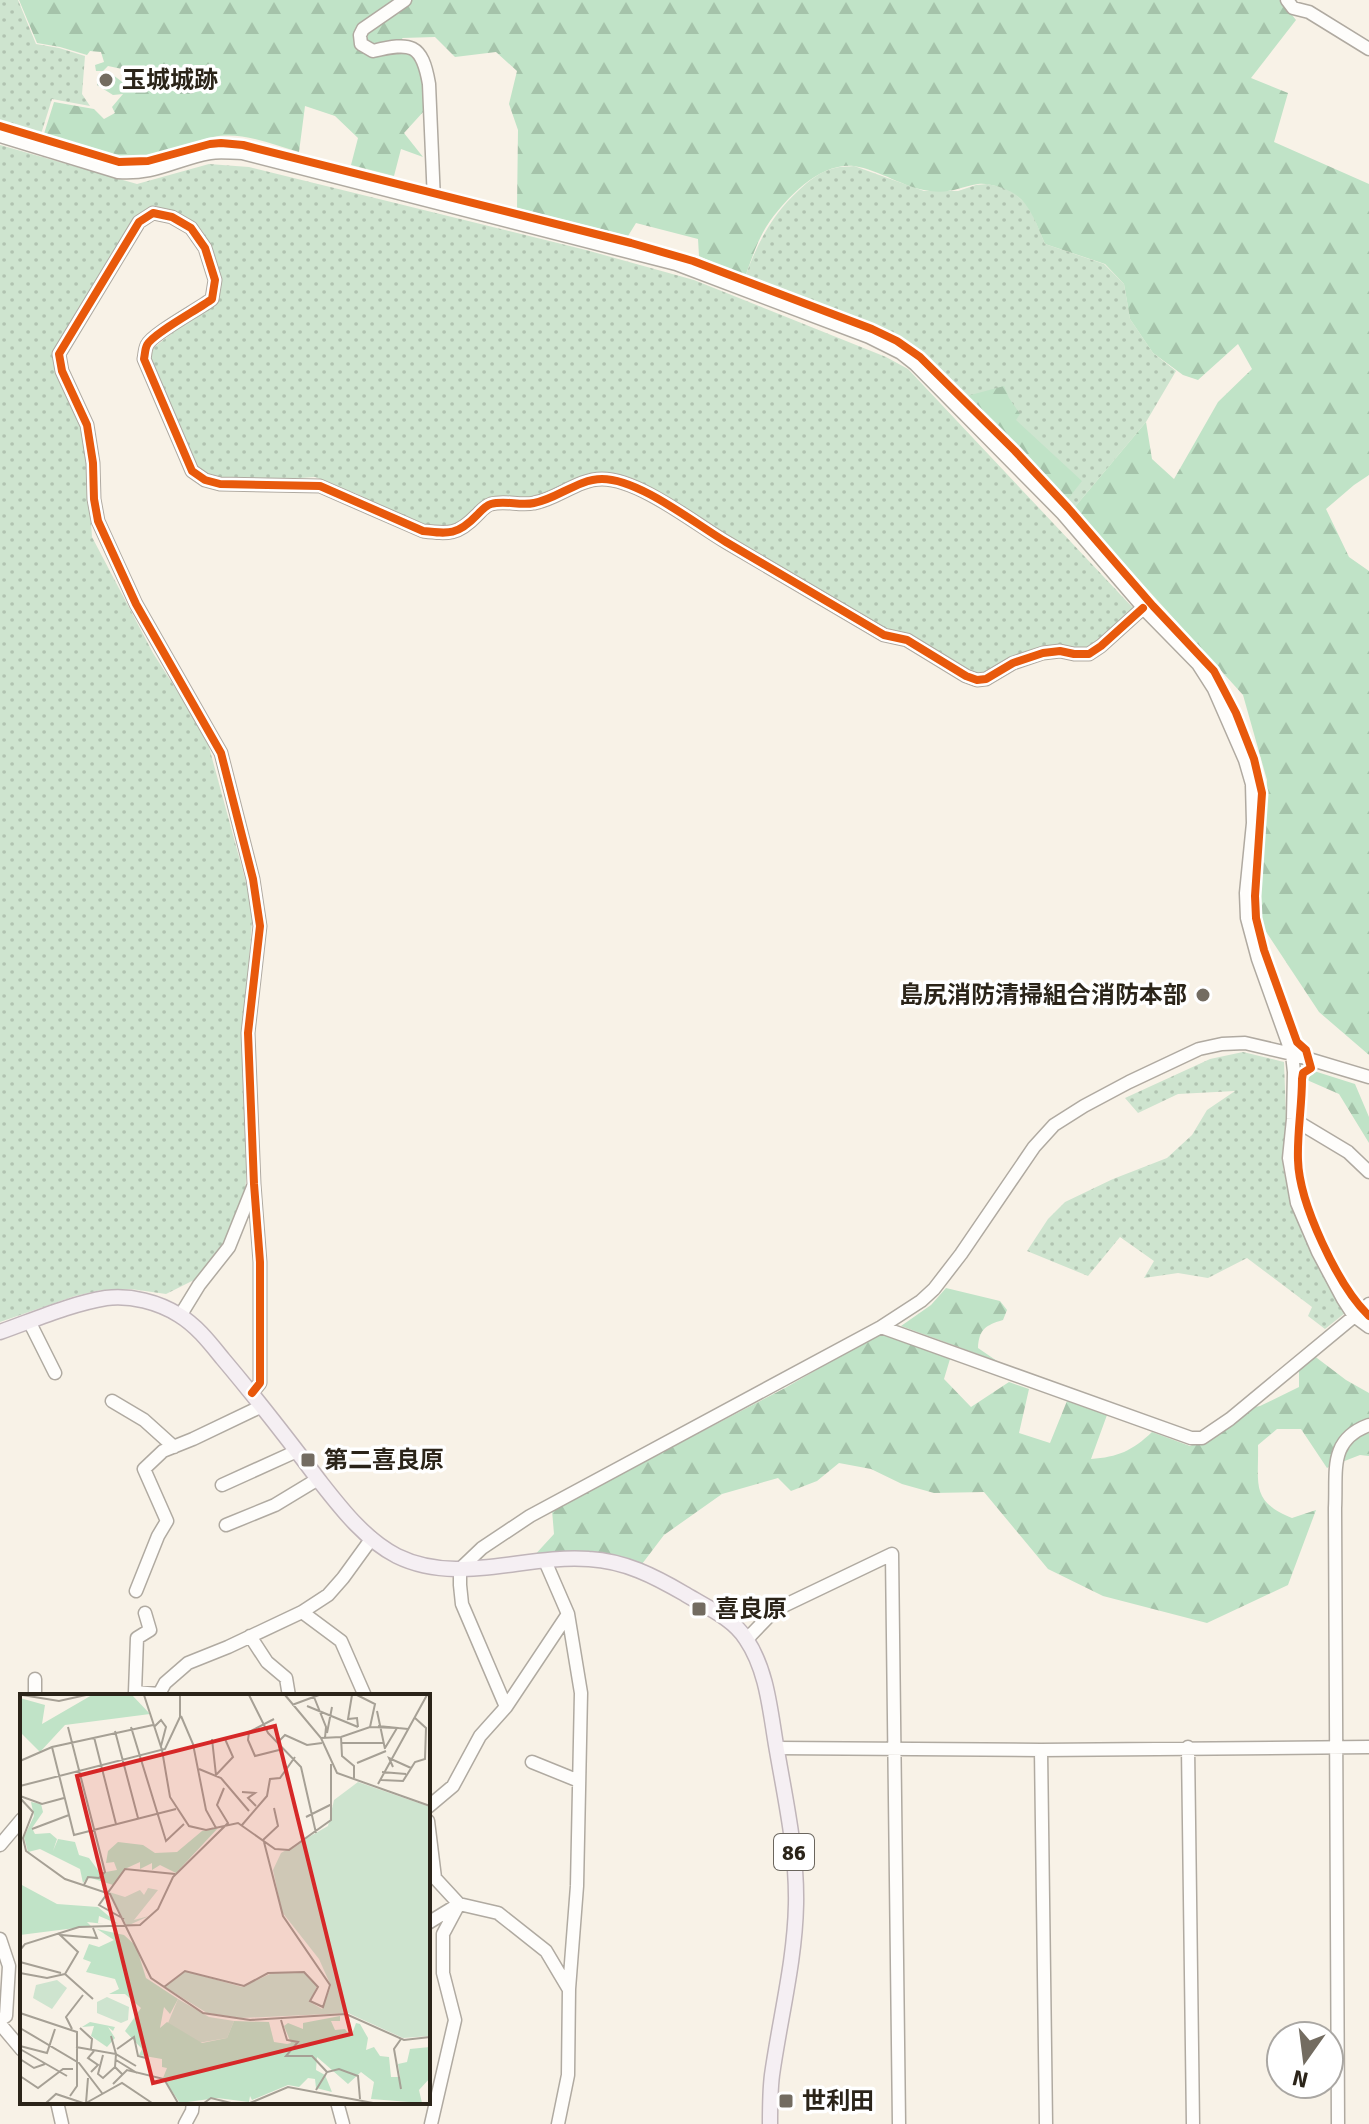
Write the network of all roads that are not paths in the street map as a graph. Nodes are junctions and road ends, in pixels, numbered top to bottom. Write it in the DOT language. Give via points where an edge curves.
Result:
graph roads {
  1 [pos="405,0"];
  2 [pos="1287,0"];
  3 [pos="1369,49"];
  4 [pos="0,136"];
  5 [pos="434,201"];
  6 [pos="1143,608"];
  7 [pos="1292,1054"];
  8 [pos="1369,1077"];
  9 [pos="1293,1119"];
  10 [pos="1369,1172"];
  11 [pos="254,1184"];
  12 [pos="1369,1304"];
  13 [pos="180,1316"];
  14 [pos="1354,1316"];
  15 [pos="29,1321"];
  16 [pos="881,1327"];
  17 [pos="1369,1327"];
  18 [pos="0,1332"];
  19 [pos="55,1373"];
  20 [pos="252,1393"];
  21 [pos="112,1401"];
  22 [pos="262,1406"];
  23 [pos="1369,1425"];
  24 [pos="174,1447"];
  25 [pos="297,1451"];
  26 [pos="318,1479"];
  27 [pos="222,1485"];
  28 [pos="226,1525"];
  29 [pos="372,1538"];
  30 [pos="545,1561"];
  31 [pos="460,1569"];
  32 [pos="136,1591"];
  33 [pos="302,1612"];
  34 [pos="145,1613"];
  35 [pos="568,1614"];
  36 [pos="250,1636"];
  37 [pos="747,1639"];
  38 [pos="35,1679"];
  39 [pos="35,1694"];
  40 [pos="150,1694"];
  41 [pos="159,1694"];
  42 [pos="289,1694"];
  43 [pos="364,1694"];
  44 [pos="506,1707"];
  45 [pos="1188,1747"];
  46 [pos="1369,1747"];
  47 [pos="777,1748"];
  48 [pos="1336,1748"];
  49 [pos="895,1749"];
  50 [pos="1041,1750"];
  51 [pos="532,1762"];
  52 [pos="579,1781"];
  53 [pos="430,1805"];
  54 [pos="20,1821"];
  55 [pos="430,1837"];
  56 [pos="0,1845"];
  57 [pos="459,1904"];
  58 [pos="430,1922"];
  59 [pos="0,1939"];
  60 [pos="16,1967"];
  61 [pos="569,1989"];
  62 [pos="0,2022"];
  63 [pos="20,2047"];
  64 [pos="57,2104"];
  65 [pos="193,2104"];
  66 [pos="338,2104"];
  67 [pos="62,2124"];
  68 [pos="185,2124"];
  69 [pos="343,2124"];
  70 [pos="431,2124"];
  71 [pos="558,2124"];
  72 [pos="770,2124"];
  73 [pos="899,2124"];
  74 [pos="1046,2124"];
  75 [pos="1193,2124"];
  76 [pos="1338,2124"];
  1 -- 5 [label="street" via="363,29 361,44 373,51 399,45 412,49 426,65"];
  2 -- 3 [label="street"];
  4 -- 5 [label="street" via="132,173 214,152 242,153"];
  5 -- 6 [label="street" via="676,264 901,353 1027,476"];
  6 -- 7 [label="street" via="1207,676 1245,760 1253,800 1247,918"];
  6 -- 11 [label="street" via="1089,654 1043,653 977,680 907,640 884,635 624,483 603,479 531,504 486,505 457,533 441,533 423,531 320,486 205,480 192,471 144,359 156,335 212,299 215,280 205,248 191,228 153,213 139,222 59,354 87,425 98,521 136,604 221,753 253,879 260,926 248,1033"];
  7 -- 8 [label="street"];
  7 -- 9 [label="street"];
  7 -- 16 [label="street" via="1245,1043 1199,1049 1054,1125 934,1289"];
  9 -- 10 [label="street" via="1348,1152"];
  9 -- 14 [label="street" via="1289,1158 1297,1203"];
  11 -- 13 [label="street" via="229,1247"];
  11 -- 20 [label="street" via="260,1383"];
  12 -- 14 [label="street"];
  13 -- 15 [label="main road, 86" via="155,1303 108,1298"];
  13 -- 20 [label="main road, 86"];
  14 -- 16 [label="street" via="1202,1438"];
  14 -- 17 [label="street"];
  15 -- 18 [label="main road, 86"];
  15 -- 19 [label="street"];
  16 -- 31 [label="street" via="530,1516"];
  20 -- 22 [label="main road, 86"];
  21 -- 24 [label="street"];
  22 -- 24 [label="street"];
  22 -- 25 [label="main road, 86"];
  23 -- 48 [label="street" via="1344,1439 1337,1451"];
  24 -- 32 [label="street" via="144,1469 167,1521"];
  25 -- 26 [label="main road, 86"];
  25 -- 27 [label="street"];
  26 -- 28 [label="street" via="275,1505"];
  26 -- 29 [label="main road, 86"];
  29 -- 31 [label="main road, 86" via="410,1561"];
  29 -- 33 [label="street" via="328,1595"];
  30 -- 31 [label="main road, 86"];
  30 -- 35 [label="street"];
  30 -- 37 [label="main road, 86" via="584,1558 635,1568 721,1615"];
  31 -- 44 [label="street" via="462,1604"];
  33 -- 36 [label="street"];
  33 -- 43 [label="street" via="341,1641"];
  34 -- 40 [label="street" via="150,1630 137,1638 135,1692"];
  35 -- 44 [label="street"];
  35 -- 52 [label="street" via="581,1693"];
  36 -- 41 [label="street" via="188,1663"];
  36 -- 42 [label="street" via="267,1662 286,1678"];
  37 -- 47 [label="main road, 86" via="762,1671"];
  37 -- 49 [label="street" via="775,1610 892,1554"];
  38 -- 39 [label="street"];
  44 -- 53 [label="street" via="480,1736 453,1786"];
  45 -- 48 [label="street"];
  45 -- 50 [label="street"];
  45 -- 75 [label="street"];
  46 -- 48 [label="street"];
  47 -- 49 [label="street"];
  47 -- 72 [label="main road, 86" via="793,1835 796,1903"];
  48 -- 76 [label="street"];
  49 -- 50 [label="street"];
  49 -- 73 [label="street"];
  50 -- 74 [label="street"];
  51 -- 52 [label="street"];
  52 -- 61 [label="street"];
  54 -- 56 [label="street"];
  55 -- 57 [label="street" via="435,1878"];
  57 -- 58 [label="street"];
  57 -- 61 [label="street" via="498,1913 546,1951"];
  57 -- 70 [label="street" via="443,1934 443,1973 455,2020"];
  59 -- 60 [label="street"];
  60 -- 62 [label="street" via="6,2016"];
  61 -- 71 [label="street" via="568,2075"];
  62 -- 63 [label="street"];
  64 -- 67 [label="street"];
  65 -- 68 [label="street"];
  66 -- 69 [label="street"];
}
